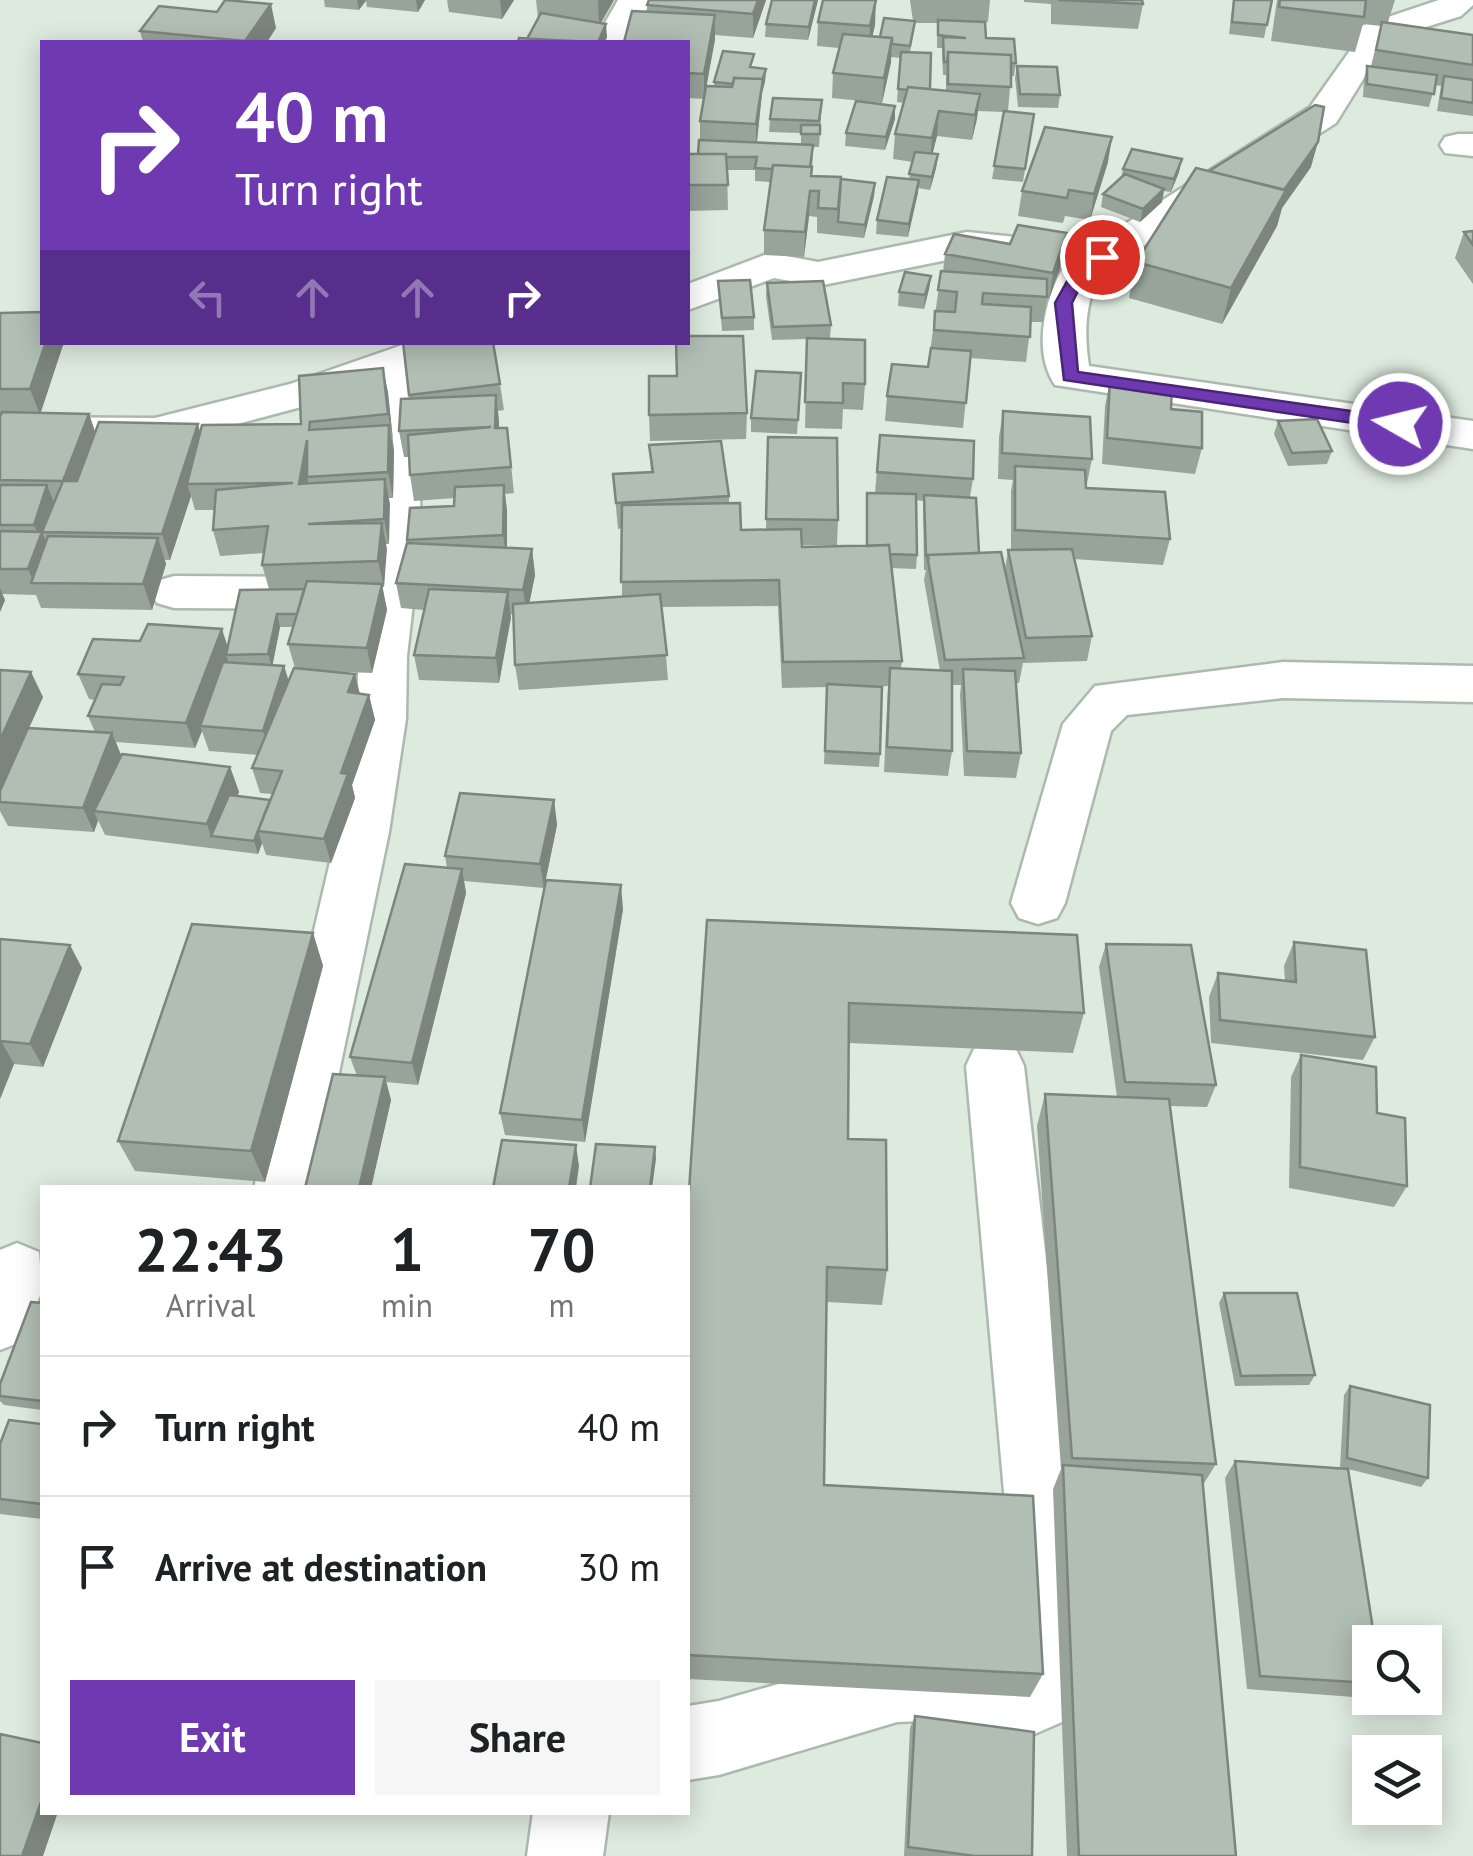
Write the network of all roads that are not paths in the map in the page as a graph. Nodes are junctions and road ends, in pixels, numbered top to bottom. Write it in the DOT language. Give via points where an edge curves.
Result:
graph roads {
  1 [pos="635,0"];
  2 [pos="1460,0"];
  3 [pos="613,40"];
  4 [pos="1123,246"];
  5 [pos="690,297"];
  6 [pos="444,345"];
  7 [pos="400,362"];
  8 [pos="0,431"];
  9 [pos="1473,435"];
  10 [pos="174,592"];
  11 [pos="390,594"];
  12 [pos="1473,684"];
  13 [pos="1038,904"];
  14 [pos="995,1066"];
  15 [pos="285,1185"];
  16 [pos="690,1742"];
  17 [pos="571,1815"];
  18 [pos="566,1856"];
  1 -- 3 [label="street"];
  2 -- 4 [label="street" via="1372,33 1323,114"];
  4 -- 5 [label="street" via="968,244 818,274 770,265"];
  4 -- 9 [label="street" via="1082,268 1064,303 1070,376"];
  6 -- 7 [label="street"];
  7 -- 8 [label="street" via="155,432"];
  7 -- 11 [label="street"];
  10 -- 11 [label="street"];
  11 -- 15 [label="street" via="381,718 363,832"];
  12 -- 13 [label="street" via="1282,680 1114,698 1088,724"];
  14 -- 16 [label="street" via="1053,1637 1045,1692 1024,1702 897,1686"];
  17 -- 18 [label="street"];
}
